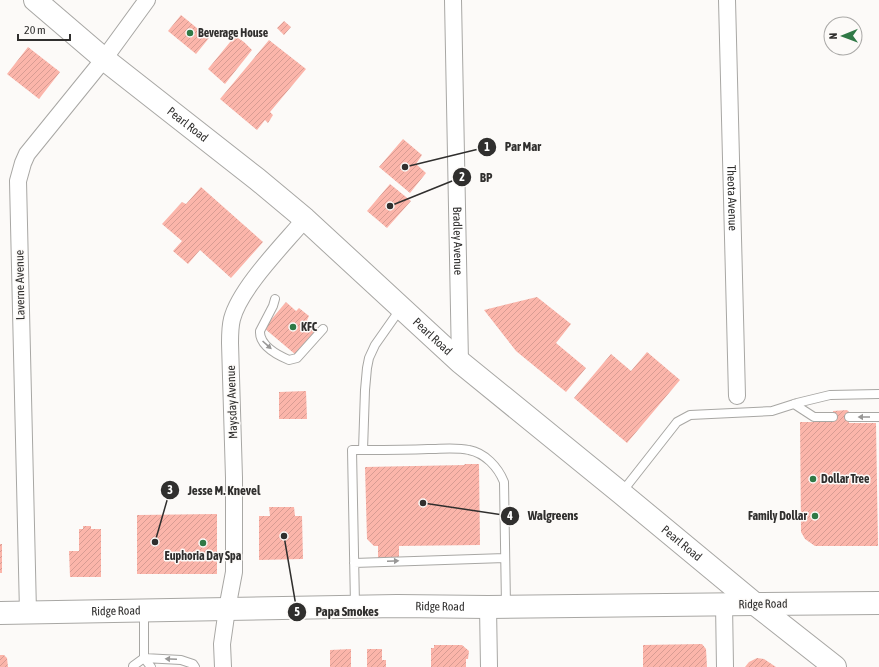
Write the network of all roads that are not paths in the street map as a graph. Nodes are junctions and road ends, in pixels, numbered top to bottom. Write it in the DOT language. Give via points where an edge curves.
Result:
graph roads {
  1 [pos="35,0"];
  2 [pos="147,0"];
  3 [pos="453,0"];
  4 [pos="727,0"];
  5 [pos="104,59"];
  6 [pos="305,220"];
  7 [pos="275,299"];
  8 [pos="401,308"];
  9 [pos="323,329"];
  10 [pos="460,362"];
  11 [pos="879,394"];
  12 [pos="737,396"];
  13 [pos="794,404"];
  14 [pos="833,417"];
  15 [pos="849,417"];
  16 [pos="879,417"];
  17 [pos="363,450"];
  18 [pos="621,493"];
  19 [pos="505,558"];
  20 [pos="354,563"];
  21 [pos="879,603"];
  22 [pos="724,604"];
  23 [pos="755,604"];
  24 [pos="355,606"];
  25 [pos="497,607"];
  26 [pos="227,609"];
  27 [pos="144,610"];
  28 [pos="28,612"];
  29 [pos="0,613"];
  30 [pos="144,658"];
  31 [pos="133,667"];
  32 [pos="151,667"];
  33 [pos="195,667"];
  34 [pos="223,667"];
  35 [pos="489,667"];
  36 [pos="725,667"];
  37 [pos="835,667"];
  1 -- 5 [label="main road, Pearl Road"];
  2 -- 5 [label="street, Laverne Avenue"];
  3 -- 10 [label="street, Bradley Avenue"];
  4 -- 12 [label="street, Theota Avenue"];
  5 -- 6 [label="main road, Pearl Road"];
  5 -- 28 [label="street, Laverne Avenue" via="27,154 18,181"];
  6 -- 8 [label="main road, Pearl Road"];
  6 -- 26 [label="street, Maysday Avenue" via="248,286 232,318 230,343 234,572"];
  7 -- 9 [label="lane, one-way" via="260,331 260,339 283,357 289,360 297,358"];
  8 -- 10 [label="main road, Pearl Road"];
  8 -- 17 [label="lane" via="369,358"];
  10 -- 18 [label="main road, Pearl Road"];
  11 -- 13 [label="lane" via="830,395"];
  13 -- 14 [label="lane" via="814,417"];
  13 -- 18 [label="lane" via="772,411 690,415 677,422"];
  16 -- 15 [label="lane, one-way"];
  17 -- 19 [label="lane" via="452,449 469,450 482,455 491,462 504,482"];
  17 -- 20 [label="lane" via="352,450"];
  18 -- 23 [label="main road, Pearl Road"];
  20 -- 19 [label="lane, one-way"];
  19 -- 25 [label="lane"];
  20 -- 24 [label="lane"];
  21 -- 23 [label="main road, Ridge Road"];
  22 -- 23 [label="main road, Ridge Road"];
  22 -- 25 [label="main road, Ridge Road"];
  22 -- 36 [label="street"];
  23 -- 37 [label="main road, Pearl Road"];
  24 -- 25 [label="main road, Ridge Road"];
  24 -- 26 [label="main road, Ridge Road"];
  25 -- 35 [label="street"];
  26 -- 27 [label="main road, Ridge Road"];
  26 -- 34 [label="street, Maysday Avenue" via="222,644"];
  27 -- 28 [label="main road, Ridge Road"];
  27 -- 30 [label="lane"];
  28 -- 29 [label="main road, Ridge Road"];
  30 -- 31 [label="lane"];
  30 -- 32 [label="lane"];
  33 -- 30 [label="lane, one-way" via="181,660"];
}
